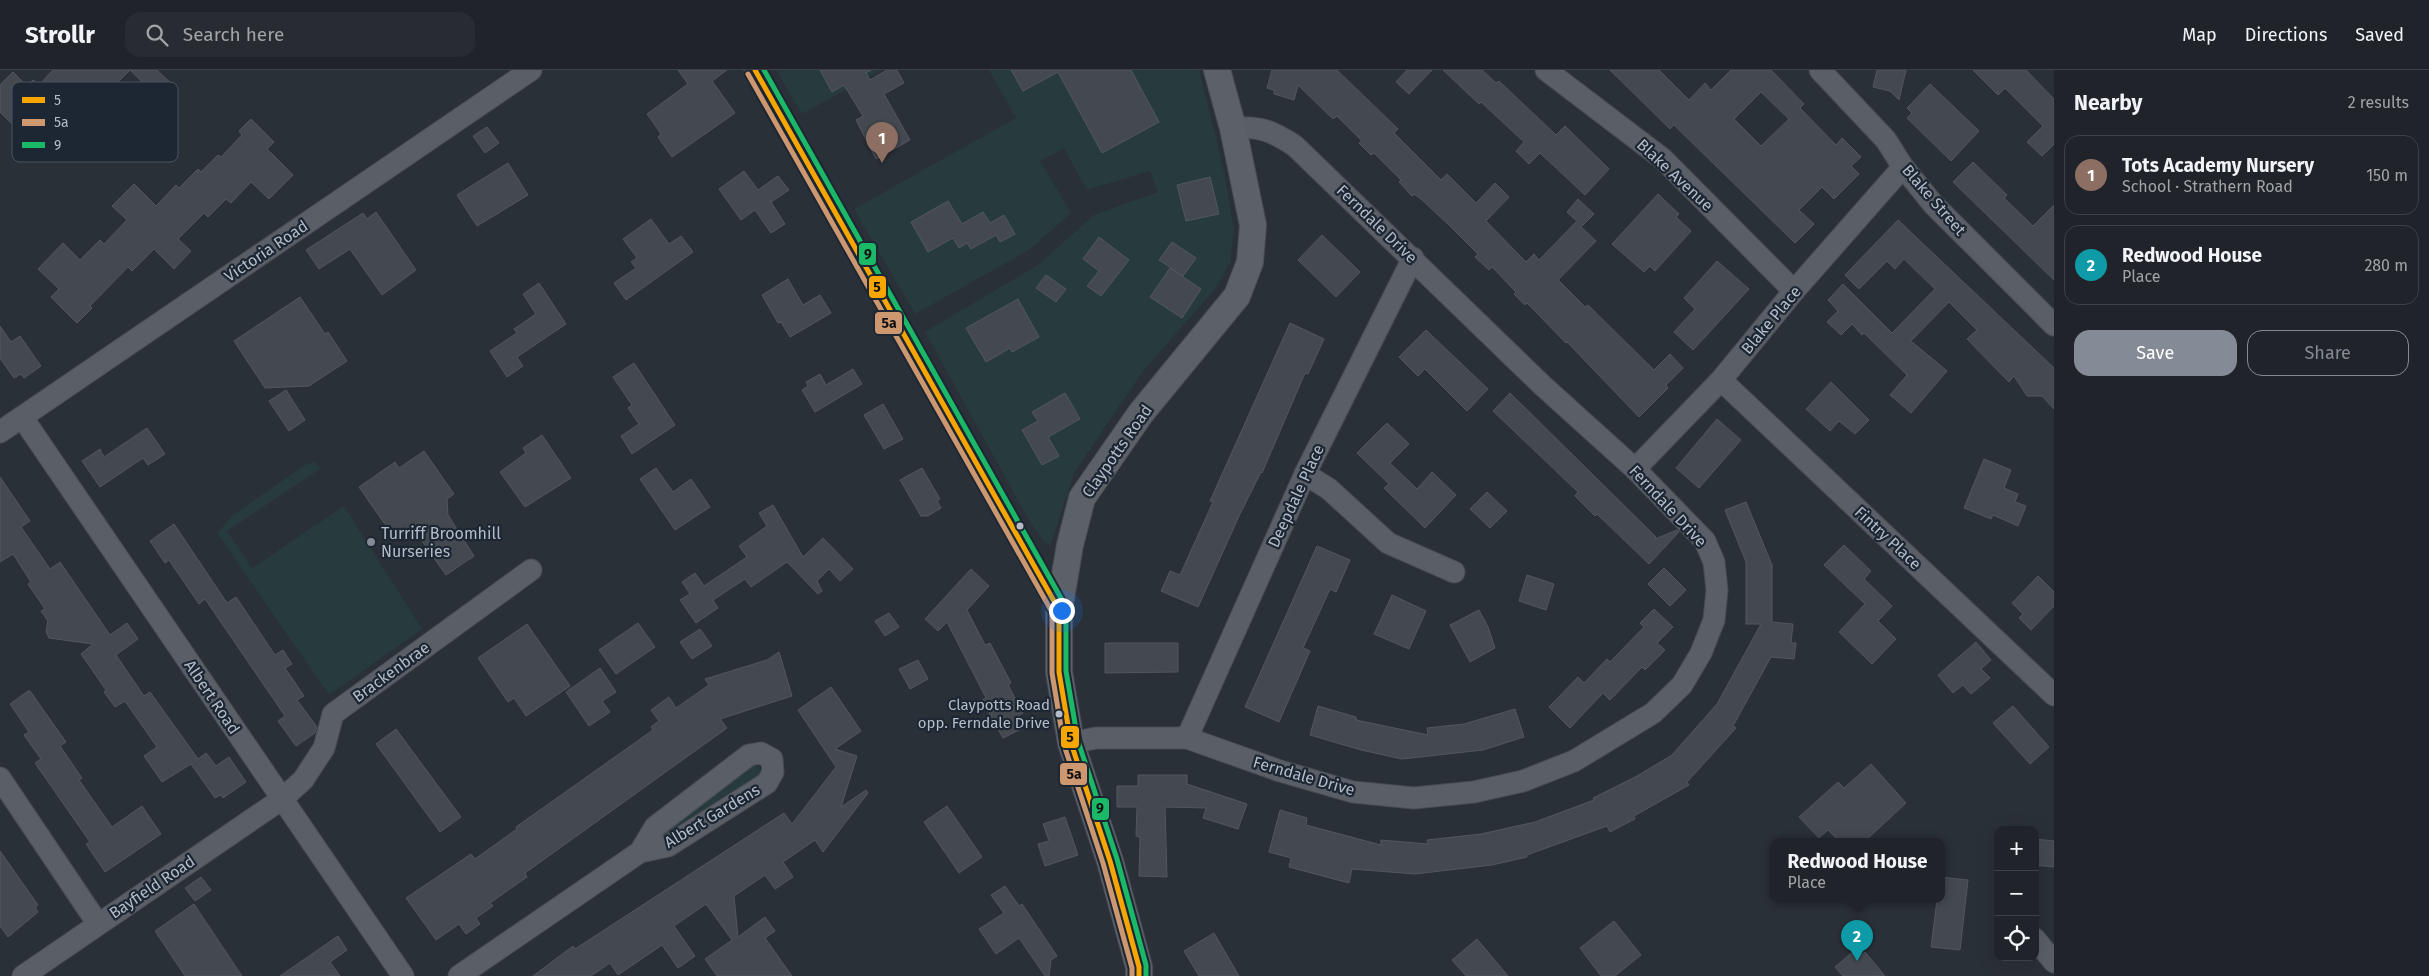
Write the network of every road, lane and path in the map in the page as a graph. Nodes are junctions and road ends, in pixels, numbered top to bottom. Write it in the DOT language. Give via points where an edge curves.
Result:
graph roads {
  1 [pos="531,70"];
  2 [pos="755,70"];
  3 [pos="1218,70"];
  4 [pos="1546,70"];
  5 [pos="1820,70"];
  6 [pos="1233,128"];
  7 [pos="1903,167"];
  8 [pos="1414,258"];
  9 [pos="1794,291"];
  10 [pos="2054,325"];
  11 [pos="1721,380"];
  12 [pos="22,418"];
  13 [pos="0,432"];
  14 [pos="1635,469"];
  15 [pos="1305,474"];
  16 [pos="531,570"];
  17 [pos="1454,572"];
  18 [pos="1059,610"];
  19 [pos="2054,695"];
  20 [pos="1186,738"];
  21 [pos="1070,743"];
  22 [pos="0,778"];
  23 [pos="282,799"];
  24 [pos="640,852"];
  25 [pos="98,924"];
  26 [pos="2039,944"];
  27 [pos="2054,962"];
  28 [pos="23,976"];
  29 [pos="403,976"];
  30 [pos="459,976"];
  31 [pos="1139,976"];
  1 -- 12 [label="street, Victoria Road"];
  2 -- 18 [label="street"];
  3 -- 6 [label="main road, Claypotts Road"];
  4 -- 9 [label="street, Blake Avenue" via="1663,159"];
  5 -- 7 [label="street, Blake Street" via="1886,140"];
  6 -- 8 [label="street, Ferndale Drive" via="1256,127 1276,133 1295,146"];
  6 -- 18 [label="main road, Claypotts Road" via="1253,225 1250,262 1237,296 1141,414 1082,498"];
  7 -- 9 [label="street, Blake Place"];
  7 -- 10 [label="street, Blake Street" via="1933,204"];
  8 -- 14 [label="street, Ferndale Drive" via="1542,385"];
  8 -- 15 [label="street, Deepdale Place"];
  9 -- 11 [label="street, Blake Place"];
  11 -- 14 [label="street, Blake Place"];
  11 -- 19 [label="street, Fintry Place"];
  12 -- 13 [label="street, Victoria Road"];
  12 -- 23 [label="street, Albert Road"];
  14 -- 20 [label="street, Ferndale Drive" via="1704,541 1714,562 1717,590 1714,620 1682,685 1653,713 1619,736 1574,761 1523,781 1474,792 1414,798 1353,792"];
  15 -- 17 [label="street" via="1329,489 1388,543"];
  15 -- 20 [label="street, Deepdale Place"];
  16 -- 23 [label="street, Brackenbrae" via="333,714 324,748 303,780"];
  18 -- 21 [label="main road, Claypotts Road" via="1059,672"];
  20 -- 21 [label="street, Ferndale Drive" via="1096,738"];
  21 -- 31 [label="main road, Claypotts Road" via="1110,861"];
  22 -- 25 [label="street"];
  23 -- 25 [label="street, Bayfield Road"];
  23 -- 29 [label="street, Albert Road"];
  24 -- 24 [label="street, Albert Gardens" via="655,827 749,755 760,753 772,759 773,772 767,783 668,846"];
  24 -- 30 [label="street, Albert Gardens"];
  25 -- 28 [label="street, Bayfield Road"];
  26 -- 27 [label="street"];
}
